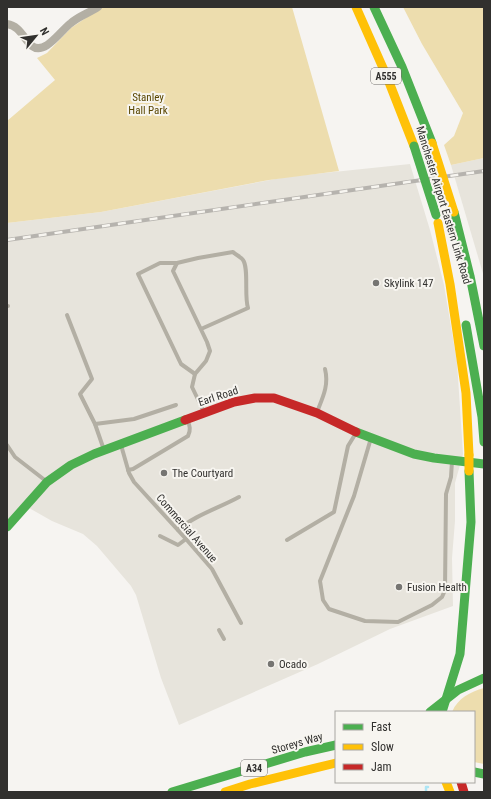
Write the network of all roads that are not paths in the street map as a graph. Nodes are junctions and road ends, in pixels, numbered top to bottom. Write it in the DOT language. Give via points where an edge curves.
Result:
graph roads {
  1 [pos="98,7"];
  2 [pos="356,7"];
  3 [pos="374,7"];
  4 [pos="7,24"];
  5 [pos="455,216"];
  6 [pos="437,219"];
  7 [pos="177,263"];
  8 [pos="484,310"];
  9 [pos="67,315"];
  10 [pos="201,329"];
  11 [pos="484,346"];
  12 [pos="325,369"];
  13 [pos="195,374"];
  14 [pos="176,404"];
  15 [pos="204,413"];
  16 [pos="317,413"];
  17 [pos="187,419"];
  18 [pos="95,424"];
  19 [pos="356,432"];
  20 [pos="371,438"];
  21 [pos="484,442"];
  22 [pos="121,444"];
  23 [pos="7,445"];
  24 [pos="104,451"];
  25 [pos="452,461"];
  26 [pos="484,464"];
  27 [pos="128,470"];
  28 [pos="47,482"];
  29 [pos="239,497"];
  30 [pos="7,527"];
  31 [pos="178,530"];
  32 [pos="160,536"];
  33 [pos="186,539"];
  34 [pos="287,540"];
  35 [pos="241,623"];
  36 [pos="219,630"];
  37 [pos="224,639"];
  38 [pos="484,678"];
  39 [pos="444,701"];
  40 [pos="431,711"];
  41 [pos="442,711"];
  42 [pos="335,744"];
  43 [pos="335,763"];
  44 [pos="172,792"];
  45 [pos="225,792"];
  1 -- 4 [label="street" via="70,23 53,41 42,48 32,46 17,28"];
  2 -- 6 [label="main road, Manchester Airport Eastern Link Road / A555, bridge" via="414,146"];
  3 -- 5 [label="main road, Manchester Airport Eastern Link Road / A555, bridge" via="402,67 432,143"];
  5 -- 8 [label="main road"];
  5 -- 11 [label="main road, Manchester Airport Eastern Link Road / A555"];
  6 -- 21 [label="main road, Manchester Airport Eastern Link Road / A555" via="461,303"];
  6 -- 39 [label="main road, bridge" via="450,284 465,386 471,522 460,654"];
  7 -- 10 [label="lane" via="173,271"];
  7 -- 10 [label="lane" via="233,252 244,261 248,308"];
  7 -- 13 [label="lane" via="160,263 138,274 181,364"];
  9 -- 18 [label="lane" via="92,379 80,394"];
  10 -- 13 [label="lane" via="210,351 206,361"];
  12 -- 16 [label="lane" via="327,384"];
  13 -- 15 [label="lane" via="192,387"];
  14 -- 18 [label="lane" via="134,419"];
  15 -- 16 [label="main road, Earl Road" via="234,402 255,398 274,398"];
  15 -- 17 [label="main road, Earl Road"];
  16 -- 19 [label="main road, Earl Road"];
  17 -- 22 [label="main road, Earl Road"];
  17 -- 27 [label="lane" via="190,427 188,436"];
  18 -- 24 [label="lane"];
  19 -- 20 [label="main road, Earl Road"];
  19 -- 34 [label="lane" via="348,446 334,512"];
  20 -- 25 [label="main road, Earl Road" via="414,454"];
  20 -- 25 [label="lane" via="354,496 320,581 323,600 329,608 365,621 398,622 442,597 445,590 446,494"];
  22 -- 24 [label="main road, Earl Road"];
  22 -- 27 [label="lane, Commercial Avenue"];
  23 -- 28 [label="lane" via="15,456"];
  24 -- 28 [label="main road, Earl Road" via="72,465"];
  25 -- 26 [label="main road, Earl Road"];
  27 -- 31 [label="lane, Commercial Avenue" via="134,482"];
  28 -- 30 [label="main road, Earl Road"];
  29 -- 31 [label="lane" via="205,513"];
  31 -- 33 [label="lane, Commercial Avenue"];
  32 -- 33 [label="lane" via="178,545"];
  33 -- 35 [label="lane, Commercial Avenue" via="215,574"];
  36 -- 37 [label="lane"];
  38 -- 39 [label="main road" via="464,686"];
  39 -- 40 [label="main road"];
  39 -- 41 [label="main road"];
  42 -- 44 [label="main road, Storeys Way / A34"];
  43 -- 45 [label="main road, A34"];
}
